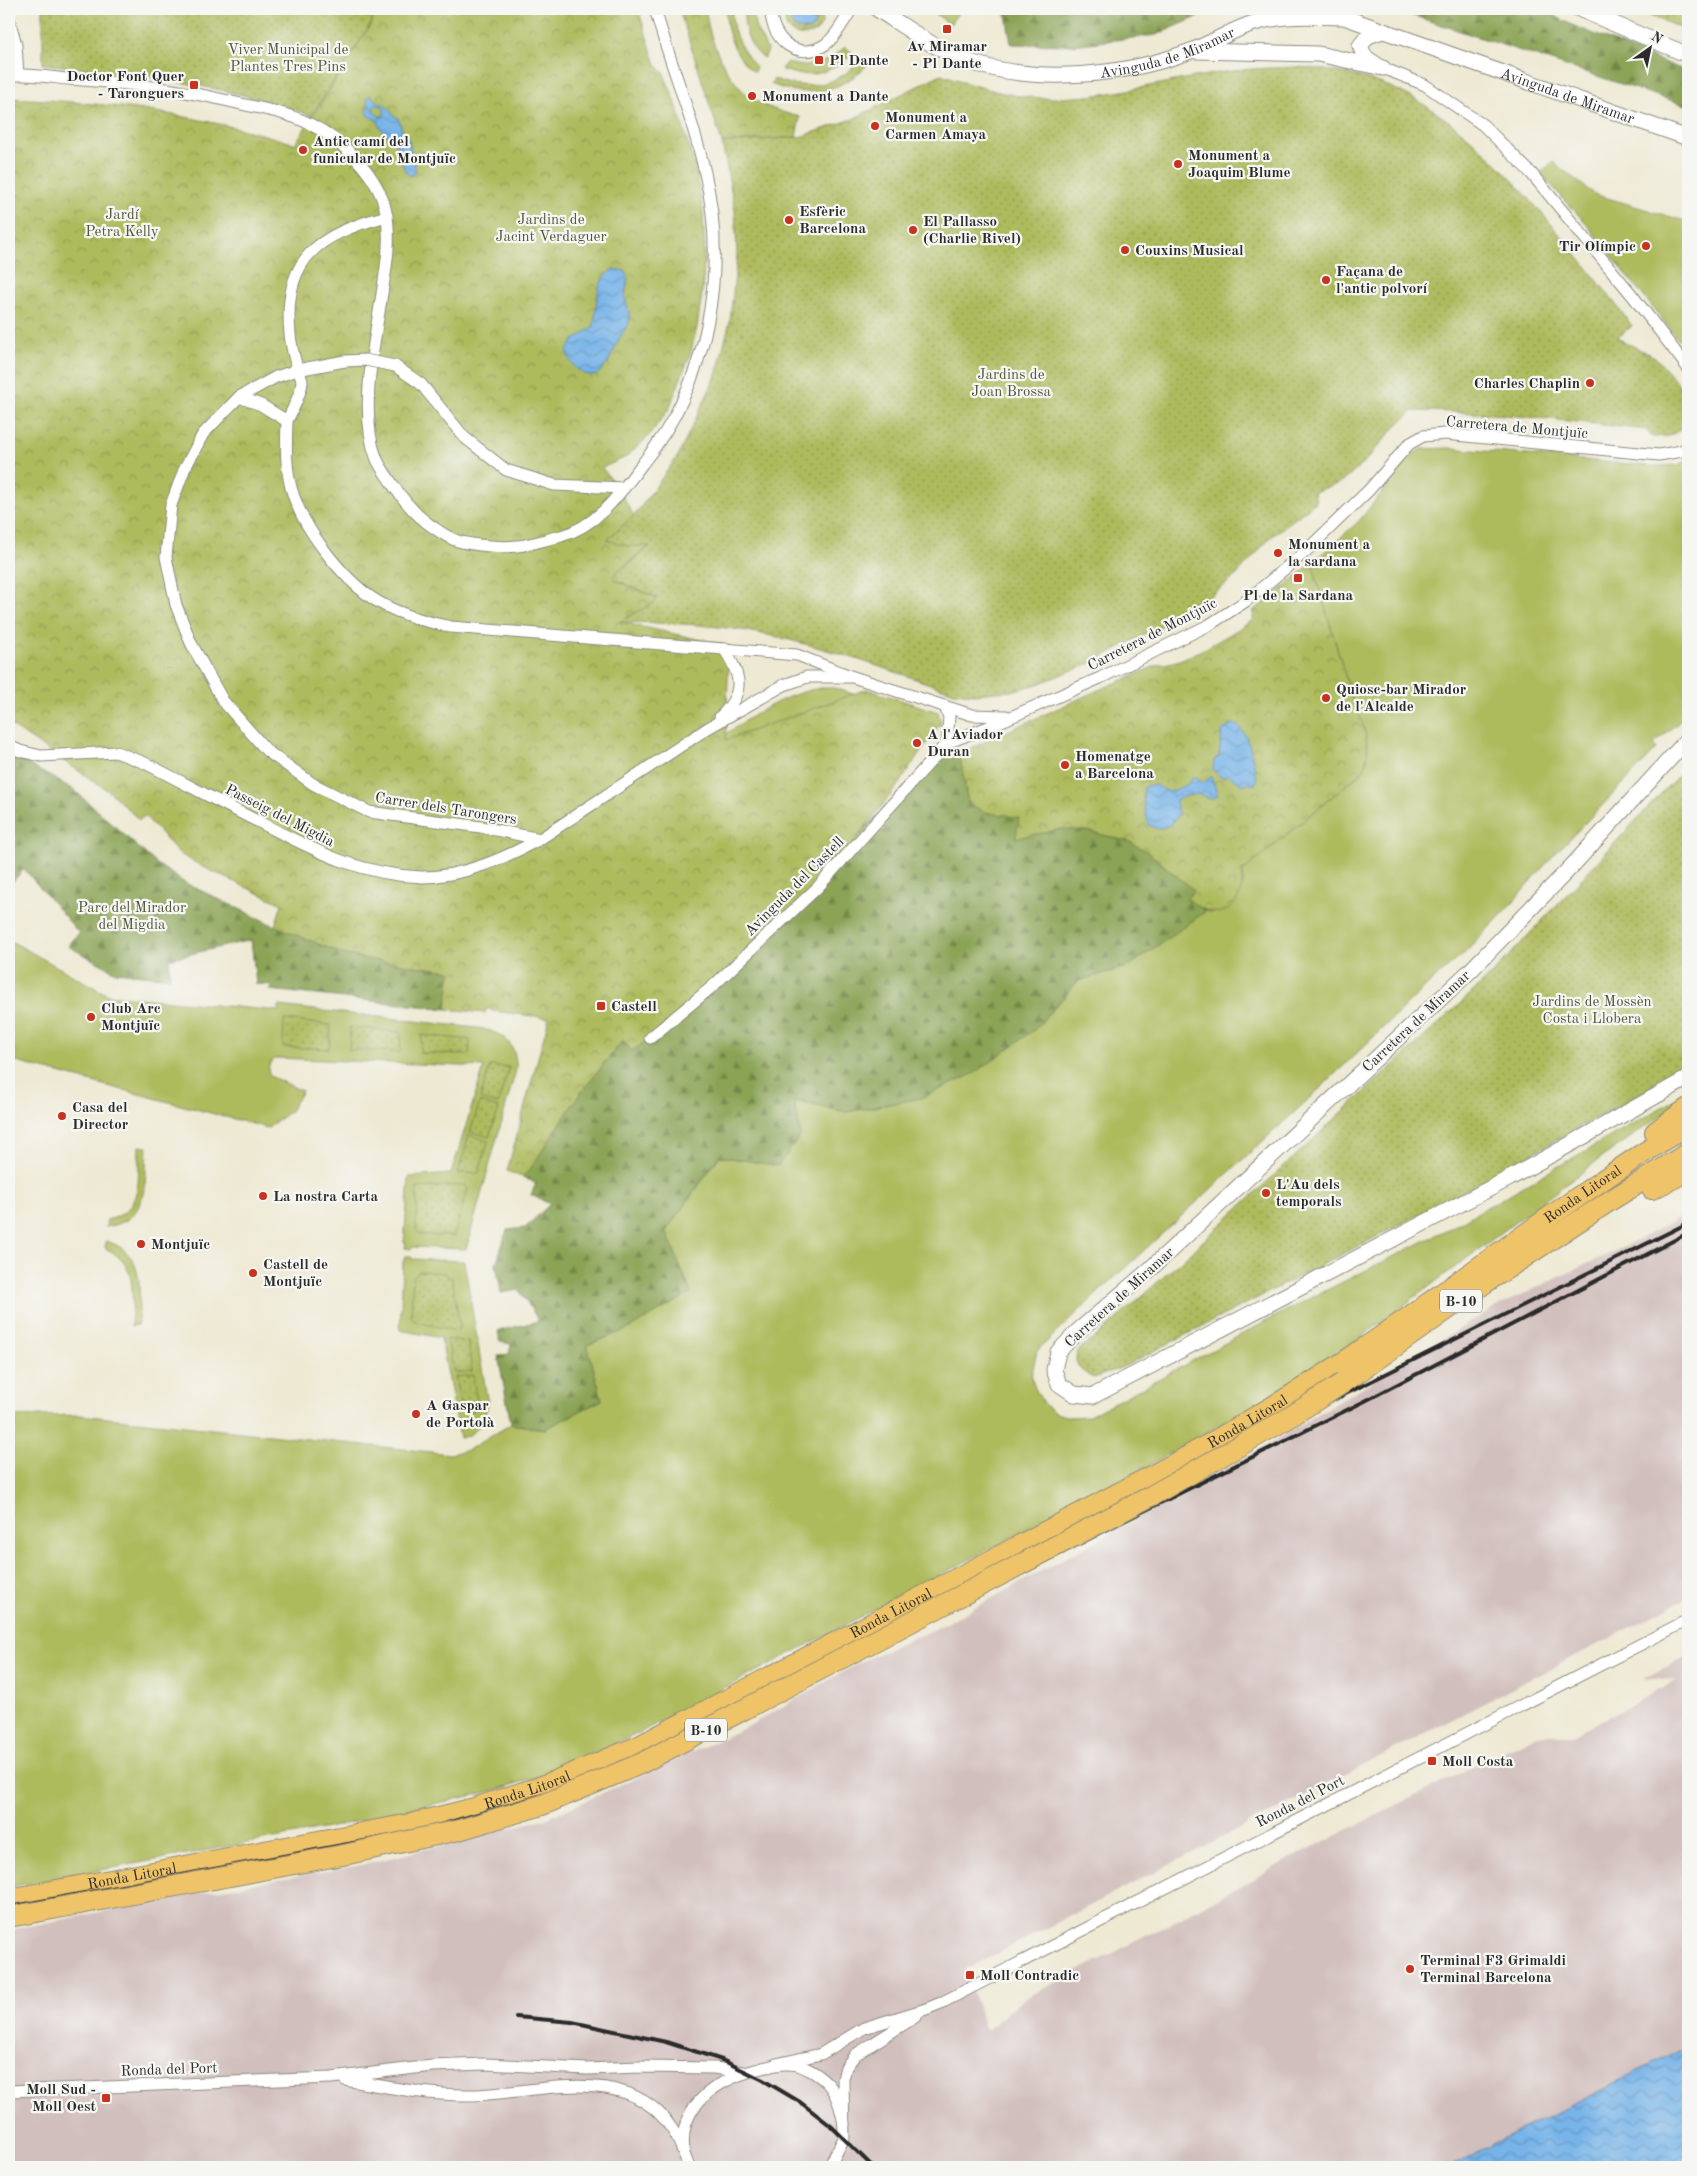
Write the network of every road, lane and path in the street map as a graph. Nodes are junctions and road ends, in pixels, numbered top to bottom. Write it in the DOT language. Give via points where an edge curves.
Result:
graph roads {
  1 [pos="655,9"];
  2 [pos="771,9"];
  3 [pos="852,9"];
  4 [pos="877,9"];
  5 [pos="1579,9"];
  6 [pos="9,19"];
  7 [pos="1383,31"];
  8 [pos="1191,51"];
  9 [pos="1688,55"];
  10 [pos="1383,68"];
  11 [pos="14,75"];
  12 [pos="1688,138"];
  13 [pos="387,216"];
  14 [pos="1688,368"];
  15 [pos="297,370"];
  16 [pos="239,397"];
  17 [pos="287,421"];
  18 [pos="1688,446"];
  19 [pos="624,488"];
  20 [pos="724,649"];
  21 [pos="853,677"];
  22 [pos="945,707"];
  23 [pos="1013,715"];
  24 [pos="708,728"];
  25 [pos="1688,739"];
  26 [pos="947,743"];
  27 [pos="9,746"];
  28 [pos="540,839"];
  29 [pos="650,1038"];
  30 [pos="1688,1078"];
  31 [pos="1688,1108"];
  32 [pos="1688,1125"];
  33 [pos="1688,1153"];
  34 [pos="1688,1171"];
  35 [pos="1536,1225"];
  36 [pos="1563,1232"];
  37 [pos="1355,1365"];
  38 [pos="1688,1620"];
  39 [pos="9,1899"];
  40 [pos="9,1917"];
  41 [pos="926,2009"];
  42 [pos="776,2064"];
  43 [pos="744,2072"];
  44 [pos="331,2078"];
  45 [pos="9,2091"];
  46 [pos="844,2124"];
  47 [pos="687,2163"];
  48 [pos="829,2167"];
  1 -- 19 [label="street" via="706,176 712,210 712,296 704,340 691,383 656,447"];
  2 -- 3 [label="street" via="771,21 782,42 804,50 826,44"];
  4 -- 8 [label="street, Avinguda de Miramar" via="972,62 1020,72 1052,76 1125,70"];
  5 -- 9 [label="street"];
  6 -- 11 [label="street" via="16,45"];
  7 -- 8 [label="street, Avinguda de Miramar" via="1344,17 1289,16 1254,24"];
  7 -- 10 [label="street" via="1368,36 1360,46 1366,58"];
  7 -- 12 [label="street, Avinguda de Miramar"];
  8 -- 10 [label="street" via="1318,54"];
  10 -- 14 [label="street" via="1425,85 1483,124 1530,173"];
  11 -- 13 [label="street" via="198,93 309,123 352,155 374,182"];
  13 -- 15 [label="street" via="324,240 299,265 291,289 290,312 290,334"];
  13 -- 19 [label="street" via="388,249 369,390 368,424 376,458 402,498 424,521 457,541 517,546 566,534 587,525"];
  15 -- 16 [label="street, Carrer dels Tarongers" via="276,377"];
  15 -- 17 [label="street" via="302,380"];
  15 -- 19 [label="street, Carrer dels Tarongers, bridge" via="365,360 395,366 421,384 464,437 506,470 554,485"];
  16 -- 17 [label="street" via="261,405"];
  16 -- 28 [label="street, Carrer dels Tarongers" via="202,434 184,470 171,505 166,557 176,605 191,643 223,701 267,751 313,784 369,812 481,827"];
  17 -- 20 [label="street" via="286,458 293,496 309,529 342,573 381,604 416,619 451,627"];
  18 -- 23 [label="street, Carretera de Montjuïc" via="1682,451 1659,455 1445,434 1423,436 1408,444 1369,490 1305,552 1246,602 1192,633 1100,678"];
  20 -- 21 [label="street" via="797,655"];
  20 -- 24 [label="street" via="736,670 737,693 730,707"];
  21 -- 22 [label="street"];
  21 -- 24 [label="street" via="807,677 784,685"];
  22 -- 23 [label="street" via="972,715"];
  22 -- 26 [label="street" via="949,717"];
  23 -- 26 [label="street, Avinguda del Castell"];
  24 -- 28 [label="street"];
  25 -- 30 [label="street, Carretera de Miramar" via="1571,867 1476,964 1147,1272 1078,1331 1058,1352 1054,1370 1059,1384 1074,1394 1093,1396 1510,1178"];
  26 -- 29 [label="street, Avinguda del Castell" via="818,886 713,986"];
  27 -- 28 [label="street, Passeig del Migdia" via="41,756 116,752 145,763 329,857 373,872 424,877 466,871 503,859"];
  31 -- 35 [label="highway, B-10"];
  32 -- 35 [label="highway, Ronda Litoral / B-10"];
  33 -- 36 [label="highway, Ronda Litoral / B-10"];
  34 -- 36 [label="highway, B-10"];
  35 -- 37 [label="highway, Ronda Litoral / B-10"];
  36 -- 37 [label="highway, Ronda Litoral / B-10"];
  37 -- 39 [label="highway, Ronda Litoral / B-10" via="638,1746 579,1772 514,1796 415,1822"];
  37 -- 40 [label="highway, Ronda Litoral / B-10, bridge" via="1285,1420 1150,1496 684,1742 593,1785 493,1820 423,1838"];
  38 -- 41 [label="street, Ronda del Port"];
  41 -- 42 [label="street" via="864,2028 821,2054"];
  41 -- 46 [label="street" via="850,2060 843,2079"];
  42 -- 43 [label="street"];
  42 -- 46 [label="street" via="798,2066 822,2079 835,2095"];
  43 -- 44 [label="street" via="714,2068 586,2069 500,2064 432,2066"];
  43 -- 47 [label="street" via="712,2088 694,2107 685,2130"];
  44 -- 45 [label="street, Ronda del Port"];
  44 -- 47 [label="street" via="442,2095 491,2094 572,2085 605,2087 635,2096 658,2112 673,2130"];
  46 -- 48 [label="street" via="844,2138"];
}
